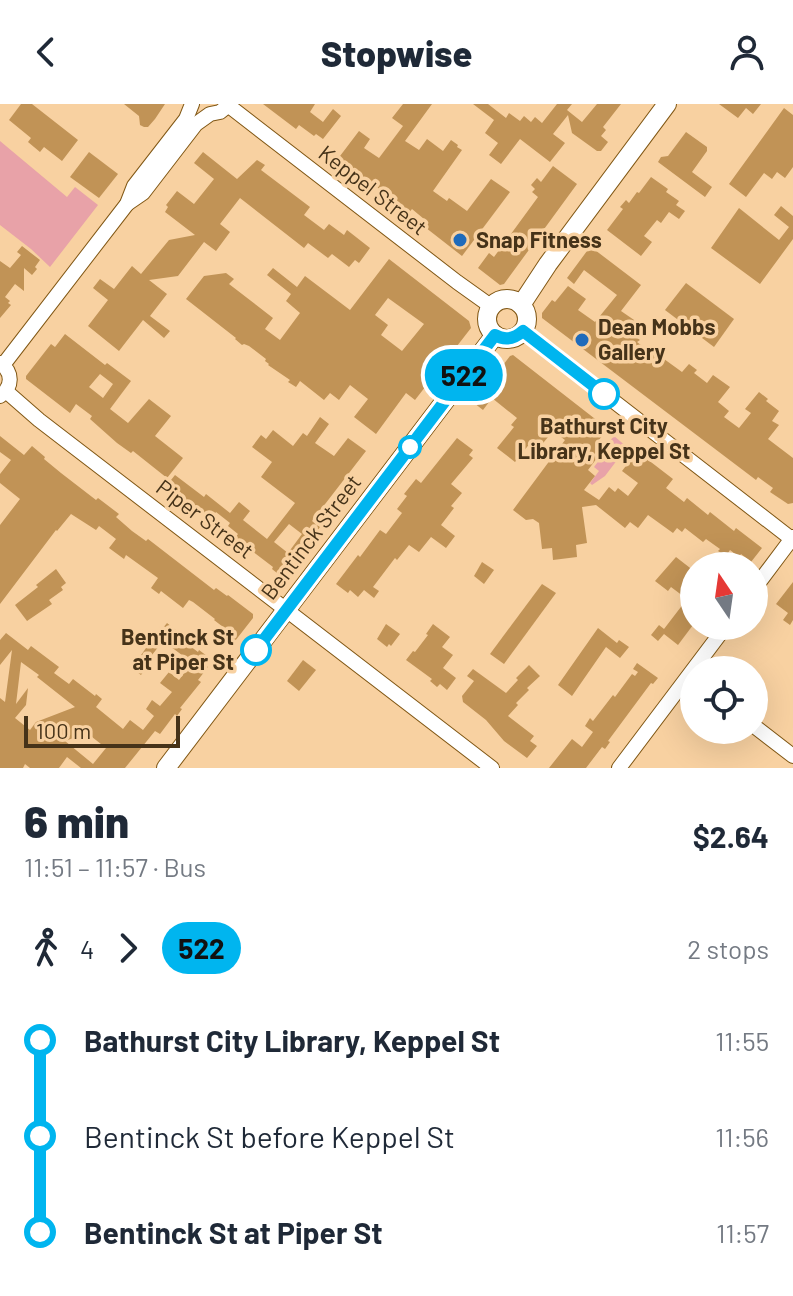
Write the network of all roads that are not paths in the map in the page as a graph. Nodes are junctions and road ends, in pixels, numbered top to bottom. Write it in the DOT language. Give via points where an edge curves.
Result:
graph roads {
  1 [pos="194,104"];
  2 [pos="667,104"];
  3 [pos="229,105"];
  4 [pos="210,114"];
  5 [pos="127,204"];
  6 [pos="521,305"];
  7 [pos="492,307"];
  8 [pos="523,331"];
  9 [pos="495,335"];
  10 [pos="2,364"];
  11 [pos="3,394"];
  12 [pos="793,539"];
  13 [pos="768,571"];
  14 [pos="286,610"];
  15 [pos="680,693"];
  16 [pos="768,737"];
  17 [pos="793,756"];
  18 [pos="166,768"];
  19 [pos="492,768"];
  20 [pos="619,768"];
  1 -- 4 [label="street"];
  1 -- 5 [label="street" via="134,186"];
  2 -- 6 [label="main road"];
  3 -- 4 [label="street"];
  3 -- 7 [label="street, Keppel Street"];
  4 -- 5 [label="street" via="196,124 143,193"];
  5 -- 10 [label="street"];
  6 -- 7 [label="main road" via="509,300"];
  6 -- 8 [label="main road" via="527,321"];
  7 -- 9 [label="main road" via="487,318"];
  8 -- 9 [label="main road" via="513,338"];
  8 -- 12 [label="street"];
  9 -- 14 [label="main road, Bentinck Street"];
  10 -- 11 [label="street" via="10,375"];
  11 -- 14 [label="street, Piper Street"];
  12 -- 13 [label="street"];
  14 -- 18 [label="main road, Bentinck Street"];
  14 -- 19 [label="street, Piper Street"];
  15 -- 20 [label="street"];
  16 -- 17 [label="street"];
}
